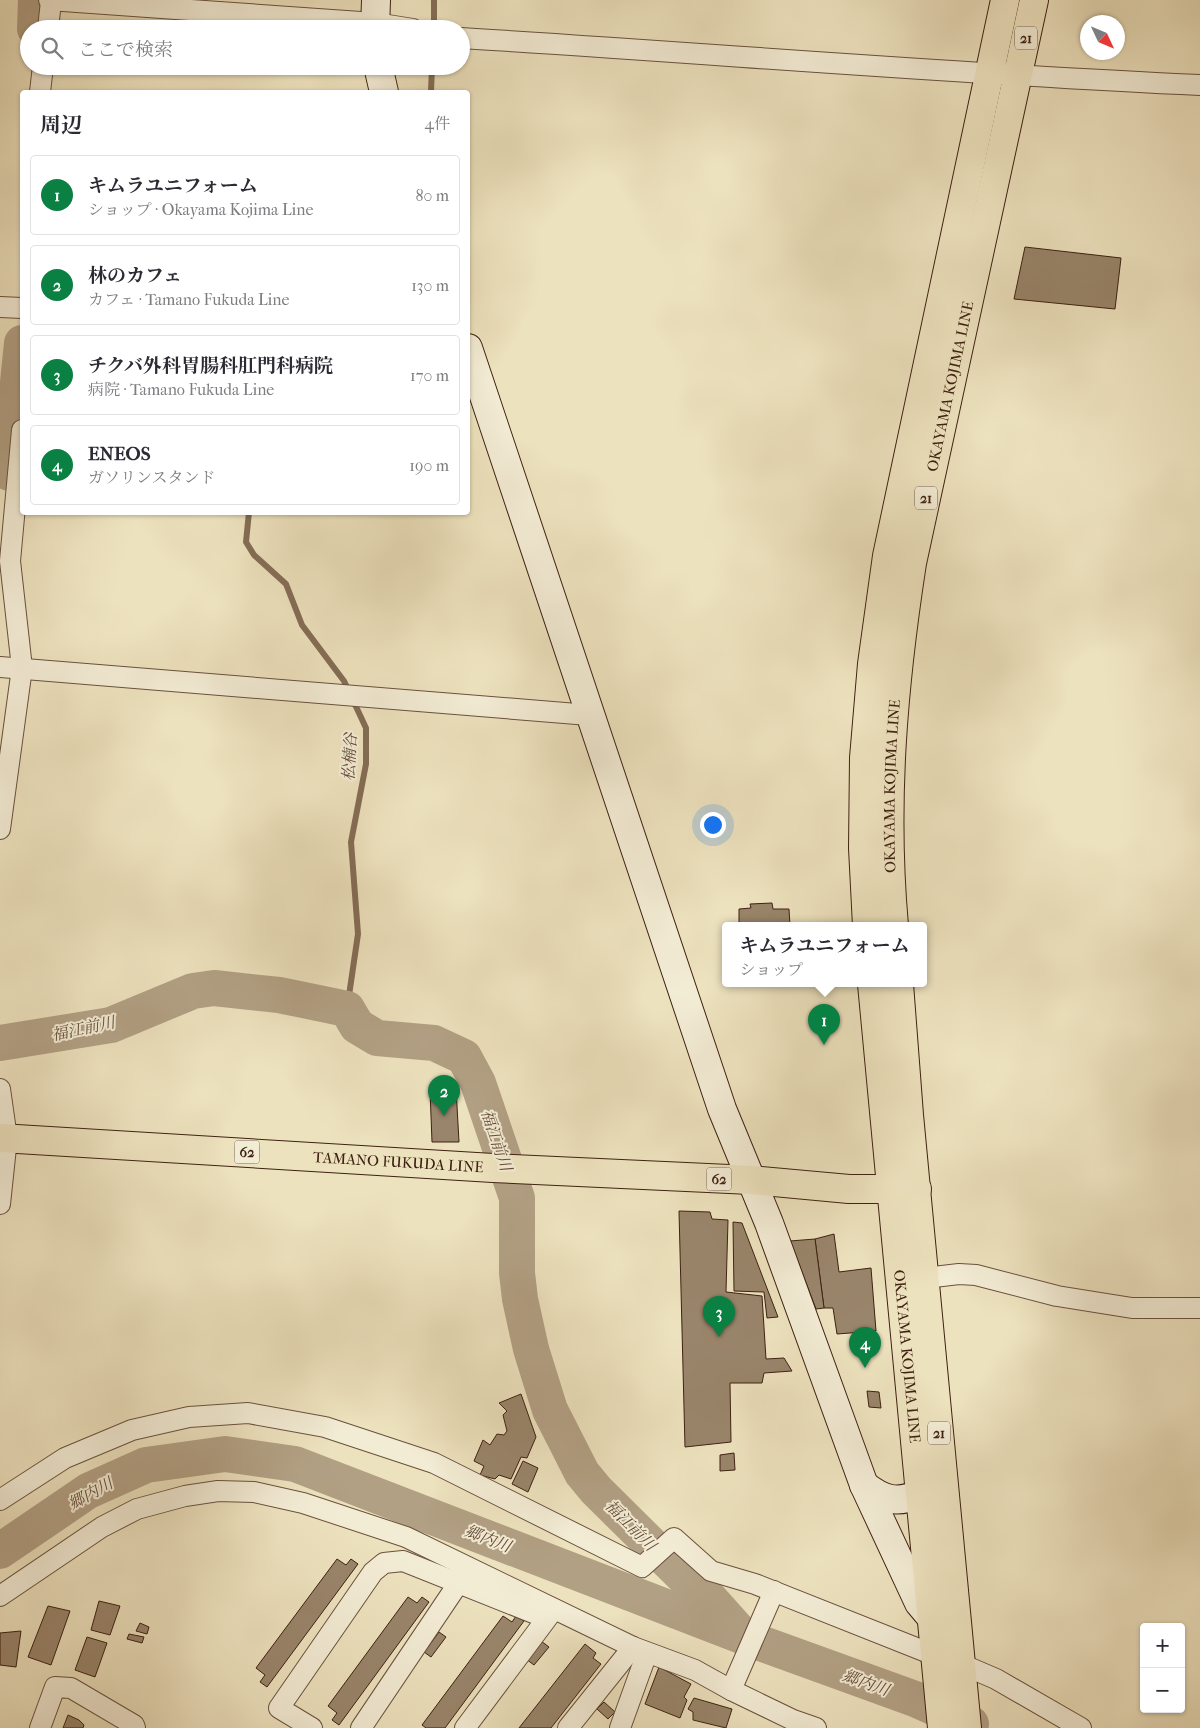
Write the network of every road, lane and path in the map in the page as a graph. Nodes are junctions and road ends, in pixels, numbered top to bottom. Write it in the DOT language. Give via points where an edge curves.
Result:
graph roads {
  1 [pos="50,0"];
  2 [pos="1004,0"];
  3 [pos="1034,0"];
  4 [pos="375,17"];
  5 [pos="49,20"];
  6 [pos="470,39"];
  7 [pos="989,74"];
  8 [pos="42,75"];
  9 [pos="380,75"];
  10 [pos="1019,77"];
  11 [pos="1200,85"];
  12 [pos="40,90"];
  13 [pos="384,90"];
  14 [pos="0,308"];
  15 [pos="20,308"];
  16 [pos="470,354"];
  17 [pos="20,452"];
  18 [pos="887,641"];
  19 [pos="0,667"];
  20 [pos="22,668"];
  21 [pos="589,715"];
  22 [pos="0,829"];
  23 [pos="867,922"];
  24 [pos="894,922"];
  25 [pos="872,987"];
  26 [pos="899,987"];
  27 [pos="0,1089"];
  28 [pos="3,1138"];
  29 [pos="751,1180"];
  30 [pos="890,1189"];
  31 [pos="917,1189"];
  32 [pos="0,1204"];
  33 [pos="925,1278"];
  34 [pos="1200,1308"];
  35 [pos="919,1351"];
  36 [pos="864,1485"];
  37 [pos="919,1494"];
  38 [pos="0,1500"];
  39 [pos="465,1574"];
  40 [pos="772,1594"];
  41 [pos="0,1596"];
  42 [pos="550,1614"];
  43 [pos="930,1616"];
  44 [pos="636,1652"];
  45 [pos="948,1665"];
  46 [pos="733,1685"];
  47 [pos="793,1724"];
  48 [pos="40,1728"];
  49 [pos="135,1728"];
  50 [pos="312,1728"];
  51 [pos="361,1728"];
  52 [pos="464,1728"];
  53 [pos="568,1728"];
  54 [pos="620,1728"];
  55 [pos="816,1728"];
  56 [pos="942,1728"];
  57 [pos="968,1728"];
  58 [pos="1081,1728"];
  1 -- 4 [label="street"];
  1 -- 5 [label="street"];
  2 -- 7 [label="main road, OKAYAMA KOJIMA LINE / 21"];
  3 -- 10 [label="main road, OKAYAMA KOJIMA LINE / 21"];
  6 -- 7 [label="street"];
  7 -- 10 [label="street"];
  7 -- 18 [label="main road, OKAYAMA KOJIMA LINE / 21" via="887,556"];
  8 -- 12 [label="street"];
  9 -- 13 [label="street"];
  10 -- 11 [label="street"];
  10 -- 18 [label="main road, OKAYAMA KOJIMA LINE / 21" via="912,563"];
  14 -- 15 [label="street"];
  16 -- 21 [label="street"];
  17 -- 20 [label="street" via="10,561"];
  18 -- 23 [label="main road, OKAYAMA KOJIMA LINE / 21" via="864,758 863,848"];
  18 -- 24 [label="main road, OKAYAMA KOJIMA LINE / 21" via="891,737 888,865"];
  19 -- 20 [label="street"];
  20 -- 21 [label="street"];
  20 -- 22 [label="street"];
  21 -- 29 [label="street" via="722,1109"];
  25 -- 30 [label="main road, OKAYAMA KOJIMA LINE / 21"];
  26 -- 31 [label="main road, OKAYAMA KOJIMA LINE / 21"];
  27 -- 28 [label="street"];
  28 -- 29 [label="main road, TAMANO FUKUDA LINE / 62" via="520,1170"];
  28 -- 32 [label="street"];
  29 -- 30 [label="main road, TAMANO FUKUDA LINE / 62" via="849,1189"];
  29 -- 36 [label="street"];
  30 -- 31 [label="main road, TAMANO FUKUDA LINE / 62"];
  30 -- 35 [label="main road, OKAYAMA KOJIMA LINE / 21"];
  31 -- 33 [label="main road, OKAYAMA KOJIMA LINE / 21"];
  33 -- 34 [label="street" via="976,1275 1057,1296 1123,1306"];
  33 -- 35 [label="main road, OKAYAMA KOJIMA LINE / 21"];
  35 -- 37 [label="main road, OKAYAMA KOJIMA LINE / 21"];
  35 -- 45 [label="main road, OKAYAMA KOJIMA LINE / 21"];
  36 -- 37 [label="street" via="886,1500 898,1501"];
  36 -- 43 [label="street" via="919,1603"];
  37 -- 43 [label="main road, OKAYAMA KOJIMA LINE / 21"];
  38 -- 40 [label="street" via="65,1458 132,1430 188,1417 248,1413 325,1428 434,1463 642,1567 674,1538 711,1571"];
  39 -- 41 [label="street" via="406,1537 303,1503 254,1492 218,1491 184,1496 137,1510 102,1527"];
  39 -- 42 [label="street"];
  39 -- 50 [label="street" via="403,1561 384,1563 374,1572 279,1708"];
  39 -- 51 [label="street"];
  40 -- 45 [label="street"];
  40 -- 46 [label="street"];
  42 -- 44 [label="street"];
  42 -- 52 [label="street"];
  43 -- 45 [label="main road, OKAYAMA KOJIMA LINE / 21"];
  44 -- 46 [label="street"];
  44 -- 53 [label="street"];
  44 -- 54 [label="street"];
  45 -- 56 [label="main road, OKAYAMA KOJIMA LINE / 21"];
  45 -- 57 [label="main road, OKAYAMA KOJIMA LINE / 21"];
  45 -- 58 [label="street" via="996,1679"];
  46 -- 47 [label="street"];
  47 -- 55 [label="street"];
  48 -- 49 [label="street" via="55,1687 71,1688"];
}
